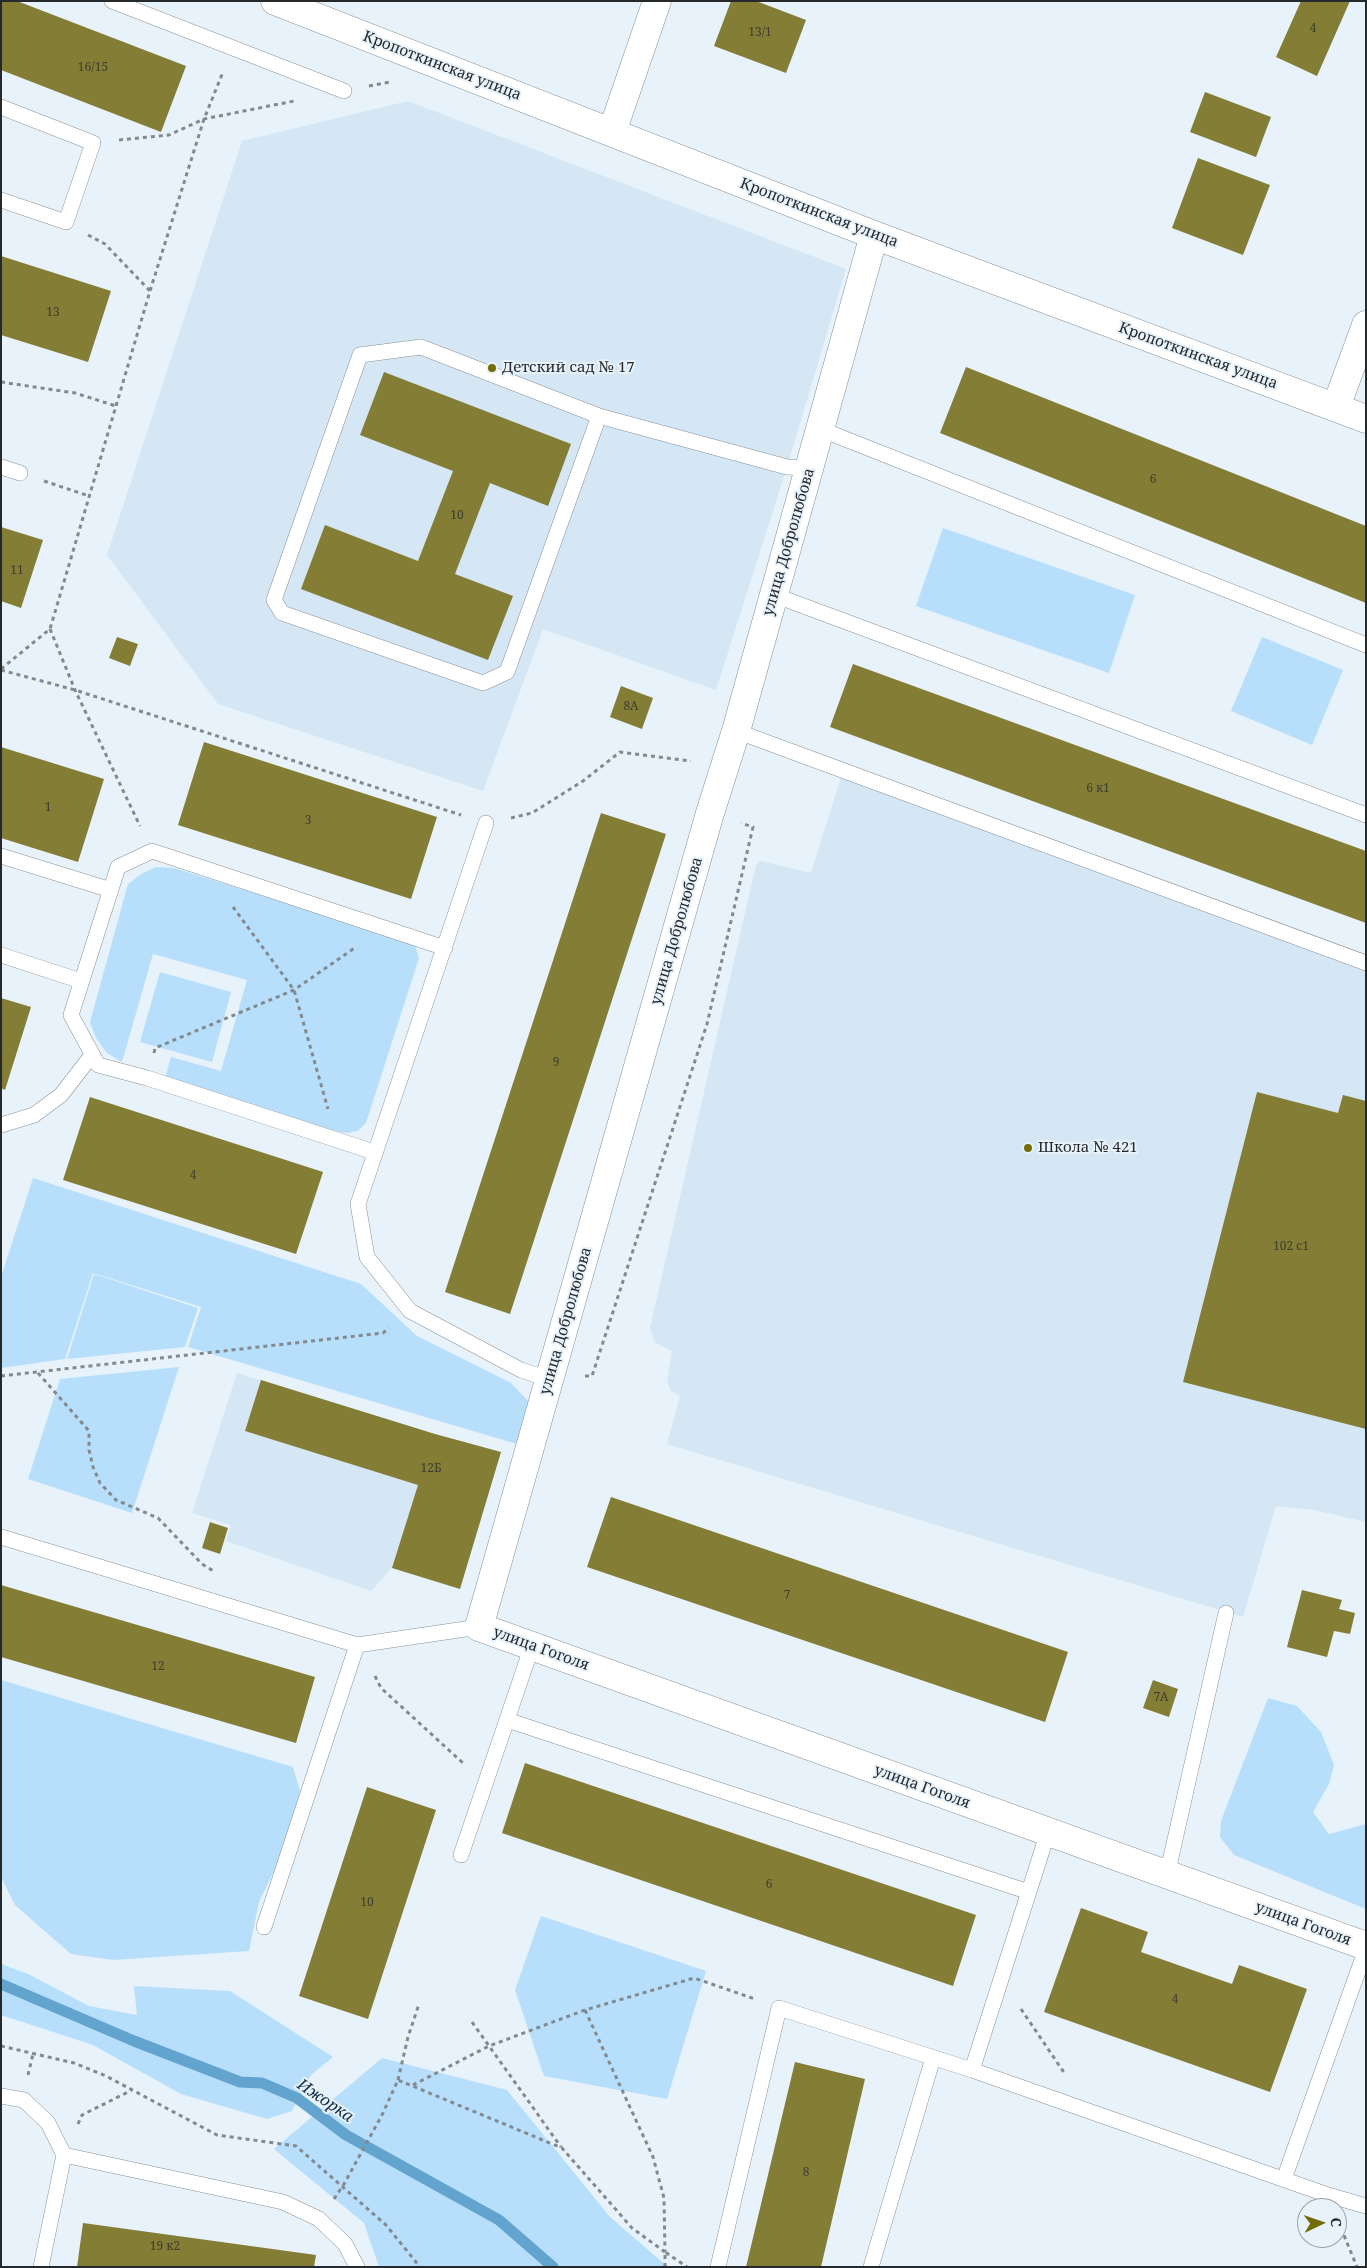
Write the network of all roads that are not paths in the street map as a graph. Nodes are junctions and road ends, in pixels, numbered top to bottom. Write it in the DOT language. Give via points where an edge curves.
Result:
graph roads {
  1 [pos="112,1"];
  2 [pos="275,1"];
  3 [pos="657,1"];
  4 [pos="344,91"];
  5 [pos="1,107"];
  6 [pos="612,132"];
  7 [pos="1,200"];
  8 [pos="874,235"];
  9 [pos="1366,325"];
  10 [pos="1336,407"];
  11 [pos="599,416"];
  12 [pos="1366,419"];
  13 [pos="820,428"];
  14 [pos="1,467"];
  15 [pos="810,468"];
  16 [pos="20,473"];
  17 [pos="774,595"];
  18 [pos="1366,646"];
  19 [pos="736,731"];
  20 [pos="1366,815"];
  21 [pos="486,823"];
  22 [pos="1,856"];
  23 [pos="111,890"];
  24 [pos="445,948"];
  25 [pos="1,955"];
  26 [pos="1366,964"];
  27 [pos="81,981"];
  28 [pos="92,1056"];
  29 [pos="1,1125"];
  30 [pos="374,1152"];
  31 [pos="549,1379"];
  32 [pos="1,1537"];
  33 [pos="1226,1612"];
  34 [pos="479,1627"];
  35 [pos="357,1645"];
  36 [pos="532,1646"];
  37 [pos="507,1720"];
  38 [pos="1048,1832"];
  39 [pos="461,1855"];
  40 [pos="1167,1875"];
  41 [pos="1029,1892"];
  42 [pos="264,1927"];
  43 [pos="1366,1947"];
  44 [pos="932,2058"];
  45 [pos="972,2070"];
  46 [pos="1,2096"];
  47 [pos="64,2155"];
  48 [pos="1284,2179"];
  49 [pos="1366,2206"];
  50 [pos="41,2267"];
  51 [pos="357,2267"];
  52 [pos="718,2267"];
  53 [pos="871,2267"];
  1 -- 4 [label="lane"];
  2 -- 6 [label="street, Кропоткинская улица"];
  3 -- 6 [label="street"];
  5 -- 7 [label="lane" via="93,143 66,222"];
  6 -- 8 [label="street, Кропоткинская улица"];
  8 -- 10 [label="street, Кропоткинская улица"];
  8 -- 13 [label="street, улица Добролюбова"];
  9 -- 10 [label="street"];
  10 -- 12 [label="street, Кропоткинская улица"];
  11 -- 11 [label="lane" via="421,347 360,355 274,600 282,613 483,683 507,672"];
  11 -- 15 [label="lane" via="787,467"];
  13 -- 15 [label="street, улица Добролюбова"];
  13 -- 18 [label="lane"];
  14 -- 16 [label="lane"];
  15 -- 17 [label="street, улица Добролюбова"];
  17 -- 19 [label="street, улица Добролюбова"];
  17 -- 20 [label="lane"];
  19 -- 26 [label="lane"];
  19 -- 31 [label="street, улица Добролюбова"];
  21 -- 24 [label="lane"];
  22 -- 23 [label="lane"];
  23 -- 24 [label="lane" via="118,868 152,851"];
  23 -- 27 [label="lane"];
  24 -- 30 [label="lane"];
  25 -- 27 [label="lane"];
  27 -- 28 [label="lane" via="70,1015"];
  28 -- 29 [label="lane" via="61,1095 34,1115"];
  28 -- 30 [label="lane" via="98,1065"];
  30 -- 31 [label="lane" via="358,1204 367,1257 410,1311 521,1370"];
  31 -- 34 [label="street, улица Добролюбова"];
  32 -- 35 [label="lane"];
  33 -- 40 [label="lane"];
  34 -- 35 [label="lane"];
  34 -- 36 [label="street, улица Гоголя"];
  35 -- 42 [label="lane"];
  36 -- 37 [label="lane"];
  36 -- 38 [label="street, улица Гоголя"];
  37 -- 39 [label="lane"];
  37 -- 41 [label="lane"];
  38 -- 40 [label="street, улица Гоголя"];
  38 -- 41 [label="lane"];
  40 -- 43 [label="street, улица Гоголя"];
  41 -- 45 [label="lane"];
  43 -- 48 [label="lane"];
  44 -- 45 [label="lane"];
  44 -- 52 [label="lane" via="779,2008"];
  44 -- 53 [label="lane"];
  45 -- 48 [label="lane"];
  46 -- 47 [label="lane" via="24,2100 48,2122"];
  47 -- 50 [label="lane"];
  47 -- 51 [label="lane" via="283,2202 319,2219 345,2244"];
  48 -- 49 [label="lane"];
}
